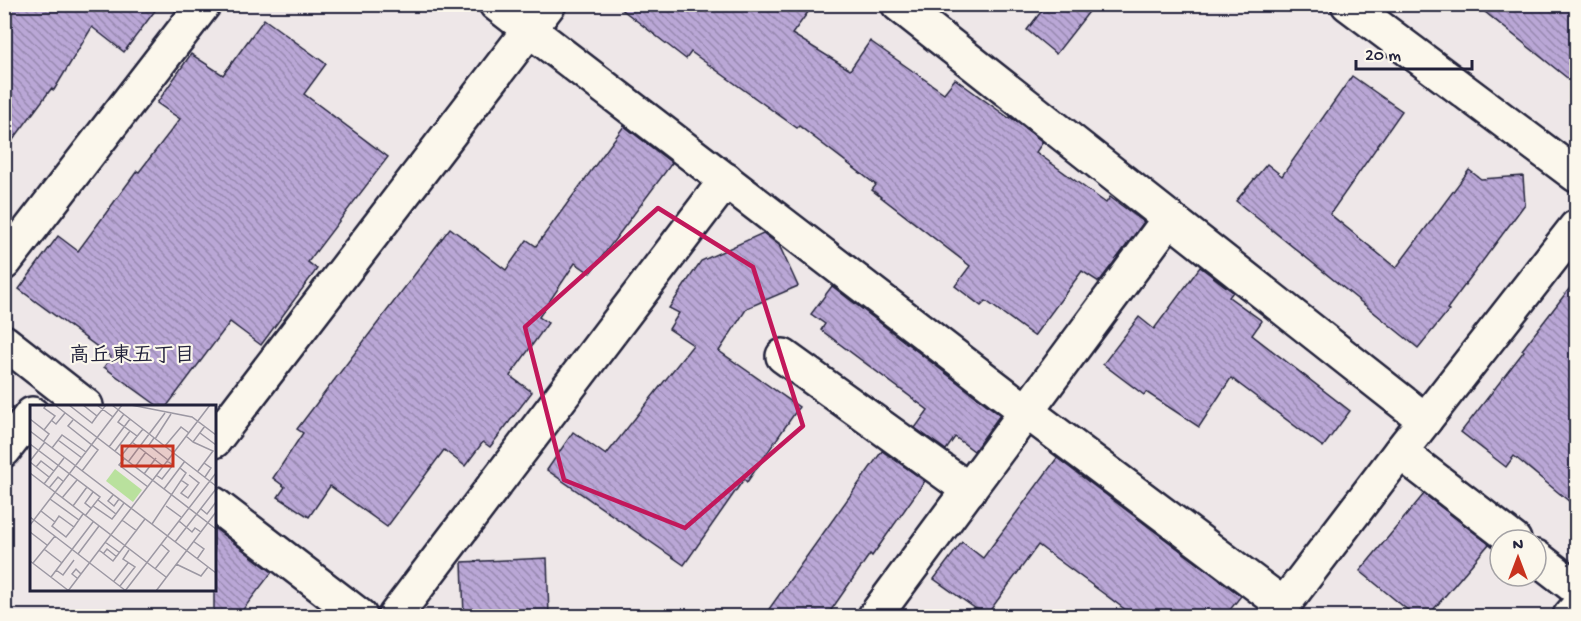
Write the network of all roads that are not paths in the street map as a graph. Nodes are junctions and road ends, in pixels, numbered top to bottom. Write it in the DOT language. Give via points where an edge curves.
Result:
graph roads {
  1 [pos="204,4"];
  2 [pos="496,4"];
  3 [pos="549,4"];
  4 [pos="898,4"];
  5 [pos="1350,5"];
  6 [pos="530,30"];
  7 [pos="1576,175"];
  8 [pos="726,180"];
  9 [pos="1169,219"];
  10 [pos="1576,227"];
  11 [pos="4,263"];
  12 [pos="4,342"];
  13 [pos="783,356"];
  14 [pos="46,395"];
  15 [pos="82,405"];
  16 [pos="1026,411"];
  17 [pos="30,417"];
  18 [pos="1425,420"];
  19 [pos="216,438"];
  20 [pos="4,450"];
  21 [pos="1400,452"];
  22 [pos="969,490"];
  23 [pos="216,506"];
  24 [pos="1498,528"];
  25 [pos="1548,566"];
  26 [pos="1576,588"];
  27 [pos="1576,609"];
  28 [pos="1280,611"];
  29 [pos="360,616"];
  30 [pos="395,616"];
  31 [pos="875,616"];
  32 [pos="1570,616"];
  1 -- 11 [label="street"];
  2 -- 6 [label="street"];
  3 -- 6 [label="street"];
  4 -- 9 [label="street"];
  5 -- 7 [label="street"];
  6 -- 8 [label="street"];
  6 -- 19 [label="street"];
  8 -- 16 [label="street"];
  8 -- 30 [label="street"];
  9 -- 16 [label="street"];
  9 -- 18 [label="street"];
  10 -- 18 [label="street"];
  12 -- 14 [label="street"];
  13 -- 22 [label="street"];
  14 -- 15 [label="street"];
  16 -- 22 [label="street"];
  16 -- 28 [label="street"];
  17 -- 20 [label="street"];
  18 -- 21 [label="street"];
  21 -- 24 [label="street"];
  21 -- 28 [label="street"];
  22 -- 31 [label="street"];
  23 -- 29 [label="street"];
  25 -- 26 [label="street"];
  27 -- 32 [label="street"];
}
